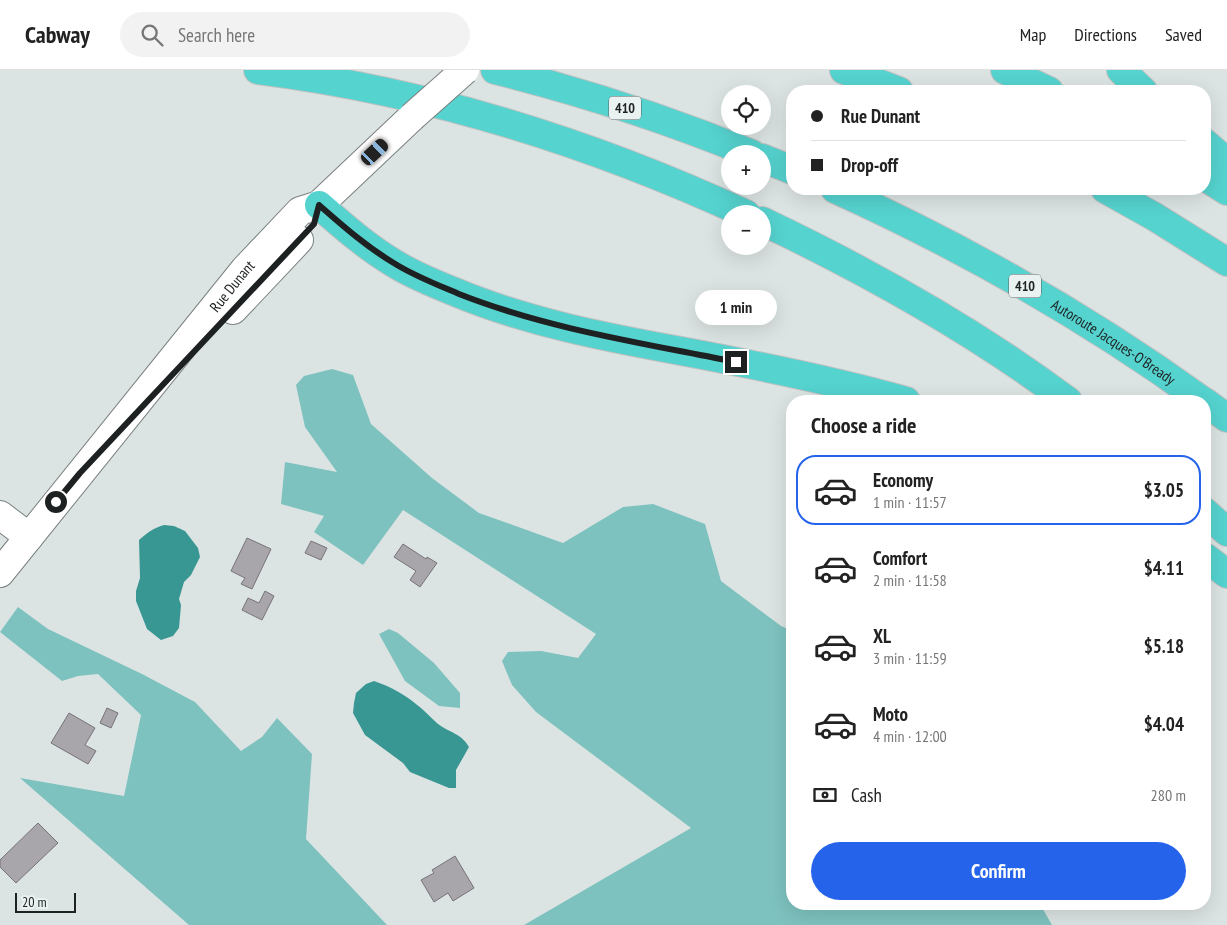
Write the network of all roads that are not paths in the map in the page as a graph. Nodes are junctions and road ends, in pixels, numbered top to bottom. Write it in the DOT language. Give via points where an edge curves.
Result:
graph roads {
  1 [pos="258,70"];
  2 [pos="465,70"];
  3 [pos="495,70"];
  4 [pos="844,70"];
  5 [pos="1004,70"];
  6 [pos="1121,70"];
  7 [pos="883,85"];
  8 [pos="1036,85"];
  9 [pos="1137,85"];
  10 [pos="730,145"];
  11 [pos="1211,148"];
  12 [pos="771,162"];
  13 [pos="1227,162"];
  14 [pos="786,168"];
  15 [pos="1211,182"];
  16 [pos="1227,191"];
  17 [pos="848,195"];
  18 [pos="1116,195"];
  19 [pos="319,205"];
  20 [pos="727,205"];
  21 [pos="771,225"];
  22 [pos="1227,262"];
  23 [pos="885,395"];
  24 [pos="1059,395"];
  25 [pos="1195,395"];
  26 [pos="1211,407"];
  27 [pos="1227,418"];
  28 [pos="0,515"];
  29 [pos="1211,517"];
  30 [pos="1227,532"];
  31 [pos="29,537"];
  32 [pos="1211,562"];
  33 [pos="0,573"];
  34 [pos="1227,574"];
  1 -- 20 [label="highway" via="369,89 500,122 578,146"];
  2 -- 19 [label="street, Rue Dunant, bridge"];
  3 -- 10 [label="highway, 410" via="620,106"];
  4 -- 7 [label="highway"];
  5 -- 8 [label="highway"];
  6 -- 9 [label="highway"];
  11 -- 13 [label="highway"];
  12 -- 14 [label="highway"];
  15 -- 16 [label="highway"];
  17 -- 25 [label="highway, Autoroute Jacques-O'Bready / 410" via="1022,284"];
  18 -- 22 [label="highway"];
  19 -- 23 [label="highway" via="361,241 397,265 493,307 581,331 807,376"];
  19 -- 31 [label="street, Rue Dunant" via="300,211 245,269"];
  21 -- 24 [label="highway" via="849,264 939,315"];
  26 -- 27 [label="highway, Autoroute Jacques-O'Bready / 410"];
  28 -- 31 [label="street"];
  29 -- 30 [label="highway"];
  31 -- 33 [label="street, Rue Dunant"];
  32 -- 34 [label="highway"];
}
